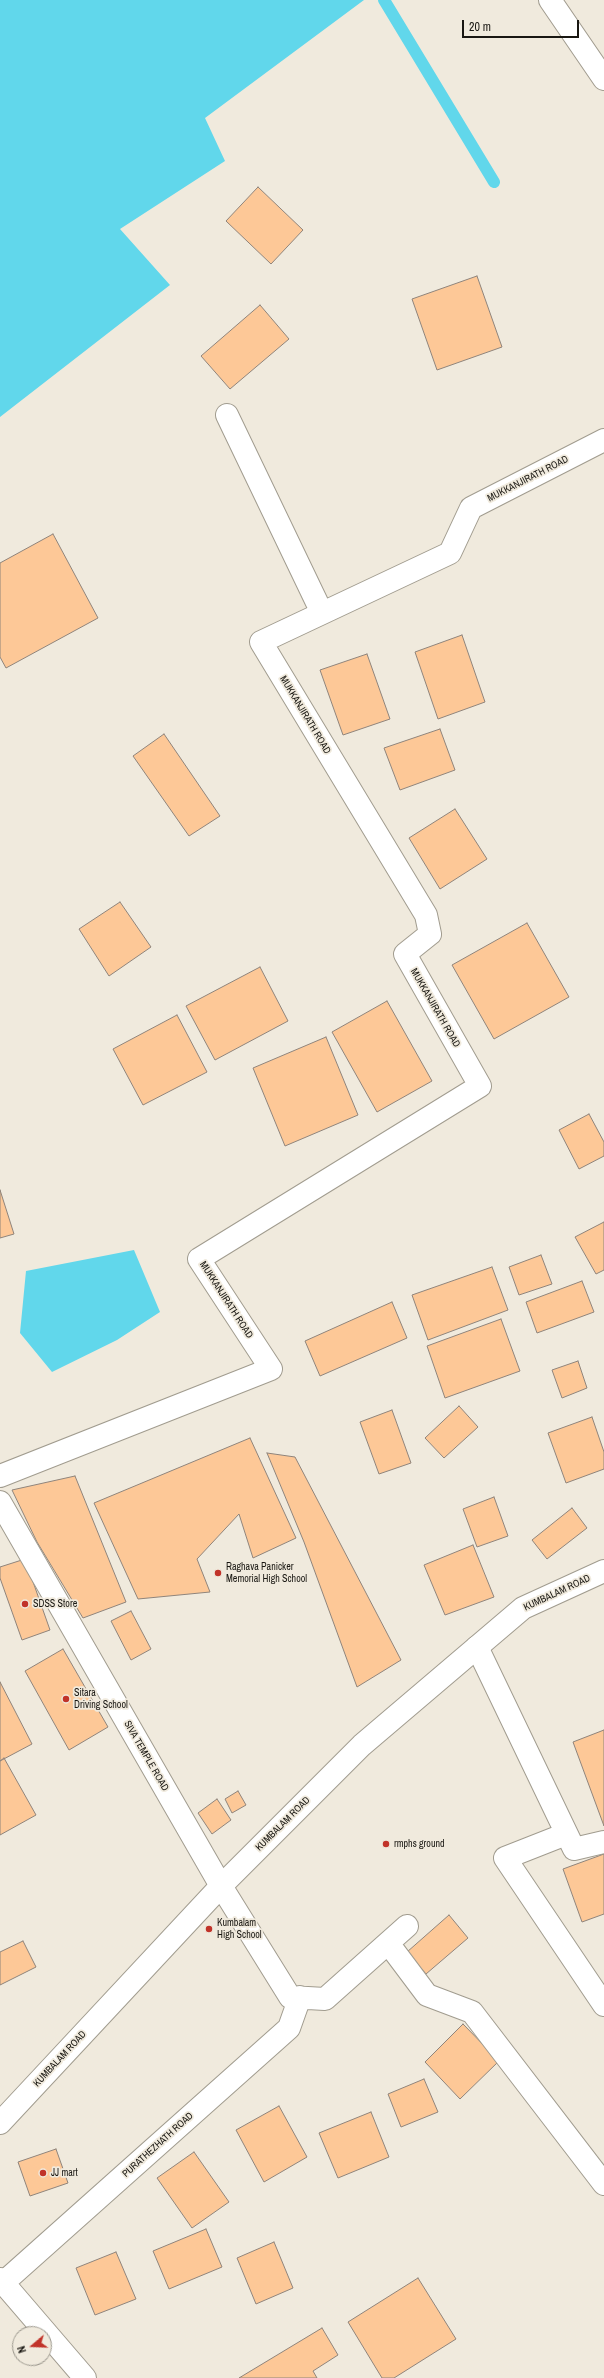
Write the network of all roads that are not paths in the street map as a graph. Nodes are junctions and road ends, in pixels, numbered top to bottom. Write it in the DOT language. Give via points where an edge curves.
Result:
graph roads {
  1 [pos="550,0"];
  2 [pos="604,79"];
  3 [pos="227,415"];
  4 [pos="604,440"];
  5 [pos="322,613"];
  6 [pos="0,1476"];
  7 [pos="0,1502"];
  8 [pos="604,1571"];
  9 [pos="477,1647"];
  10 [pos="566,1834"];
  11 [pos="604,1842"];
  12 [pos="221,1886"];
  13 [pos="407,1926"];
  14 [pos="388,1943"];
  15 [pos="300,1997"];
  16 [pos="604,2005"];
  17 [pos="0,2123"];
  18 [pos="604,2184"];
  19 [pos="2,2281"];
  20 [pos="85,2378"];
  1 -- 2 [label="street"];
  3 -- 5 [label="street"];
  4 -- 5 [label="street, MUKKANJIRATH ROAD" via="471,508 450,553"];
  5 -- 6 [label="street, MUKKANJIRATH ROAD" via="261,642 426,915 430,934 405,954 480,1086 199,1259 270,1370"];
  7 -- 12 [label="street, SIVA TEMPLE ROAD"];
  8 -- 9 [label="street, KUMBALAM ROAD" via="523,1608"];
  9 -- 10 [label="street"];
  9 -- 12 [label="street, KUMBALAM ROAD" via="362,1745"];
  10 -- 11 [label="street" via="574,1849"];
  10 -- 16 [label="street" via="505,1858"];
  12 -- 15 [label="street" via="290,1997"];
  12 -- 17 [label="street, KUMBALAM ROAD"];
  13 -- 14 [label="street"];
  14 -- 15 [label="street" via="325,1999"];
  14 -- 18 [label="street" via="427,1994 472,2012"];
  15 -- 19 [label="street, PURATHEZHATH ROAD" via="289,2028"];
  19 -- 20 [label="street, PURATHEZHATH ROAD"];
}
